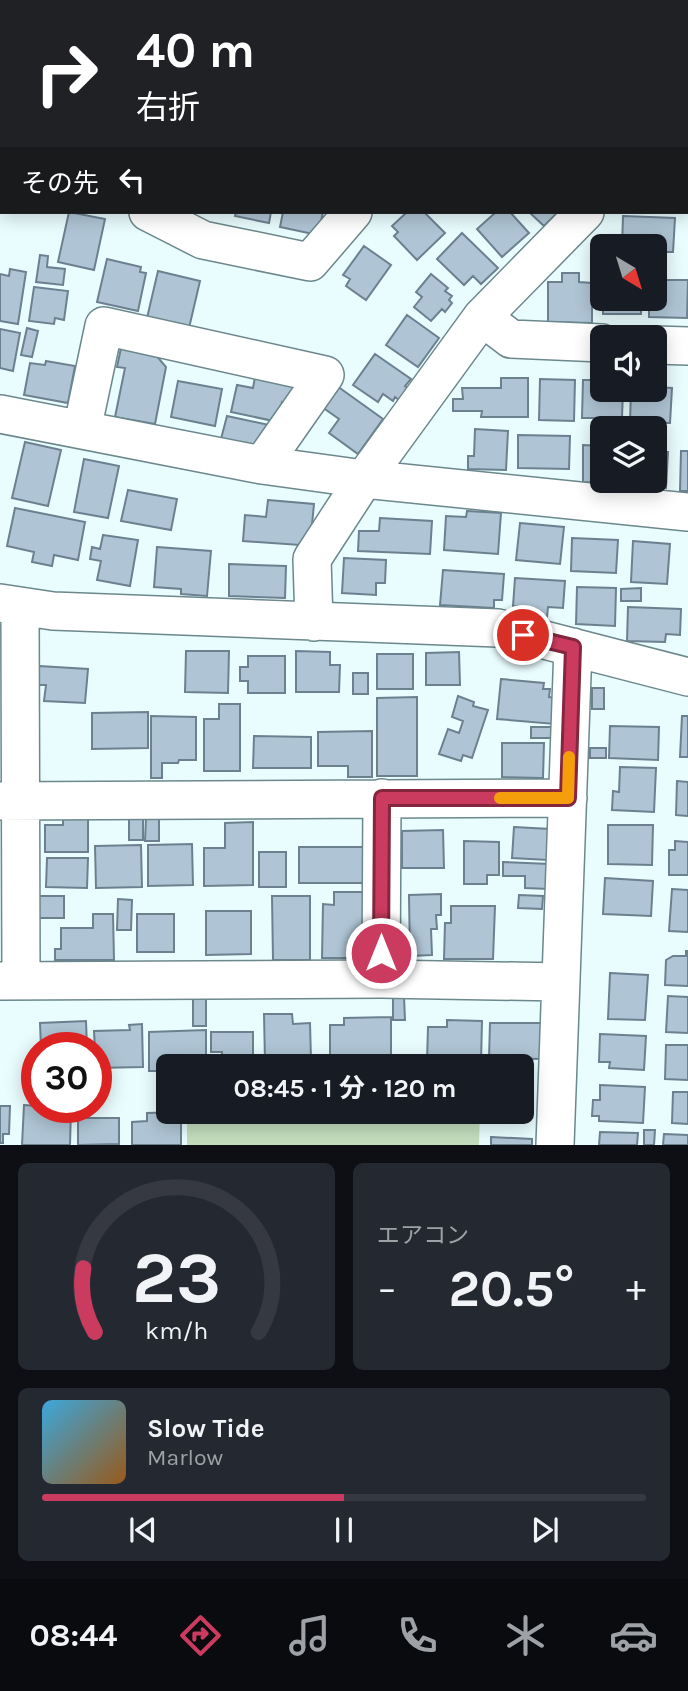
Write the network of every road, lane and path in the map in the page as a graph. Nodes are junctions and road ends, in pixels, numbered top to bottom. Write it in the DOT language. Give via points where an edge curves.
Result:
graph roads {
  1 [pos="152,214"];
  2 [pos="351,214"];
  3 [pos="583,214"];
  4 [pos="482,317"];
  5 [pos="590,342"];
  6 [pos="667,345"];
  7 [pos="688,346"];
  8 [pos="0,414"];
  9 [pos="82,430"];
  10 [pos="262,465"];
  11 [pos="364,479"];
  12 [pos="688,512"];
  13 [pos="10,605"];
  14 [pos="314,622"];
  15 [pos="573,647"];
  16 [pos="688,677"];
  17 [pos="382,798"];
  18 [pos="568,798"];
  19 [pos="10,801"];
  20 [pos="381,979"];
  21 [pos="10,981"];
  22 [pos="561,982"];
  23 [pos="555,1145"];
  1 -- 2 [label="street" via="203,240 310,262"];
  3 -- 4 [label="street"];
  4 -- 5 [label="street" via="511,339"];
  4 -- 11 [label="street"];
  6 -- 7 [label="street"];
  8 -- 9 [label="street"];
  9 -- 10 [label="street"];
  9 -- 10 [label="street" via="104,326 325,375"];
  10 -- 11 [label="street"];
  11 -- 12 [label="street"];
  11 -- 14 [label="street" via="312,559"];
  13 -- 14 [label="street" via="53,611"];
  13 -- 19 [label="street"];
  14 -- 15 [label="street" via="498,628"];
  15 -- 16 [label="street"];
  15 -- 18 [label="street"];
  17 -- 18 [label="street"];
  17 -- 19 [label="street"];
  17 -- 20 [label="street"];
  18 -- 22 [label="street"];
  19 -- 21 [label="street"];
  20 -- 21 [label="street"];
  20 -- 22 [label="street"];
  22 -- 23 [label="street"];
}
